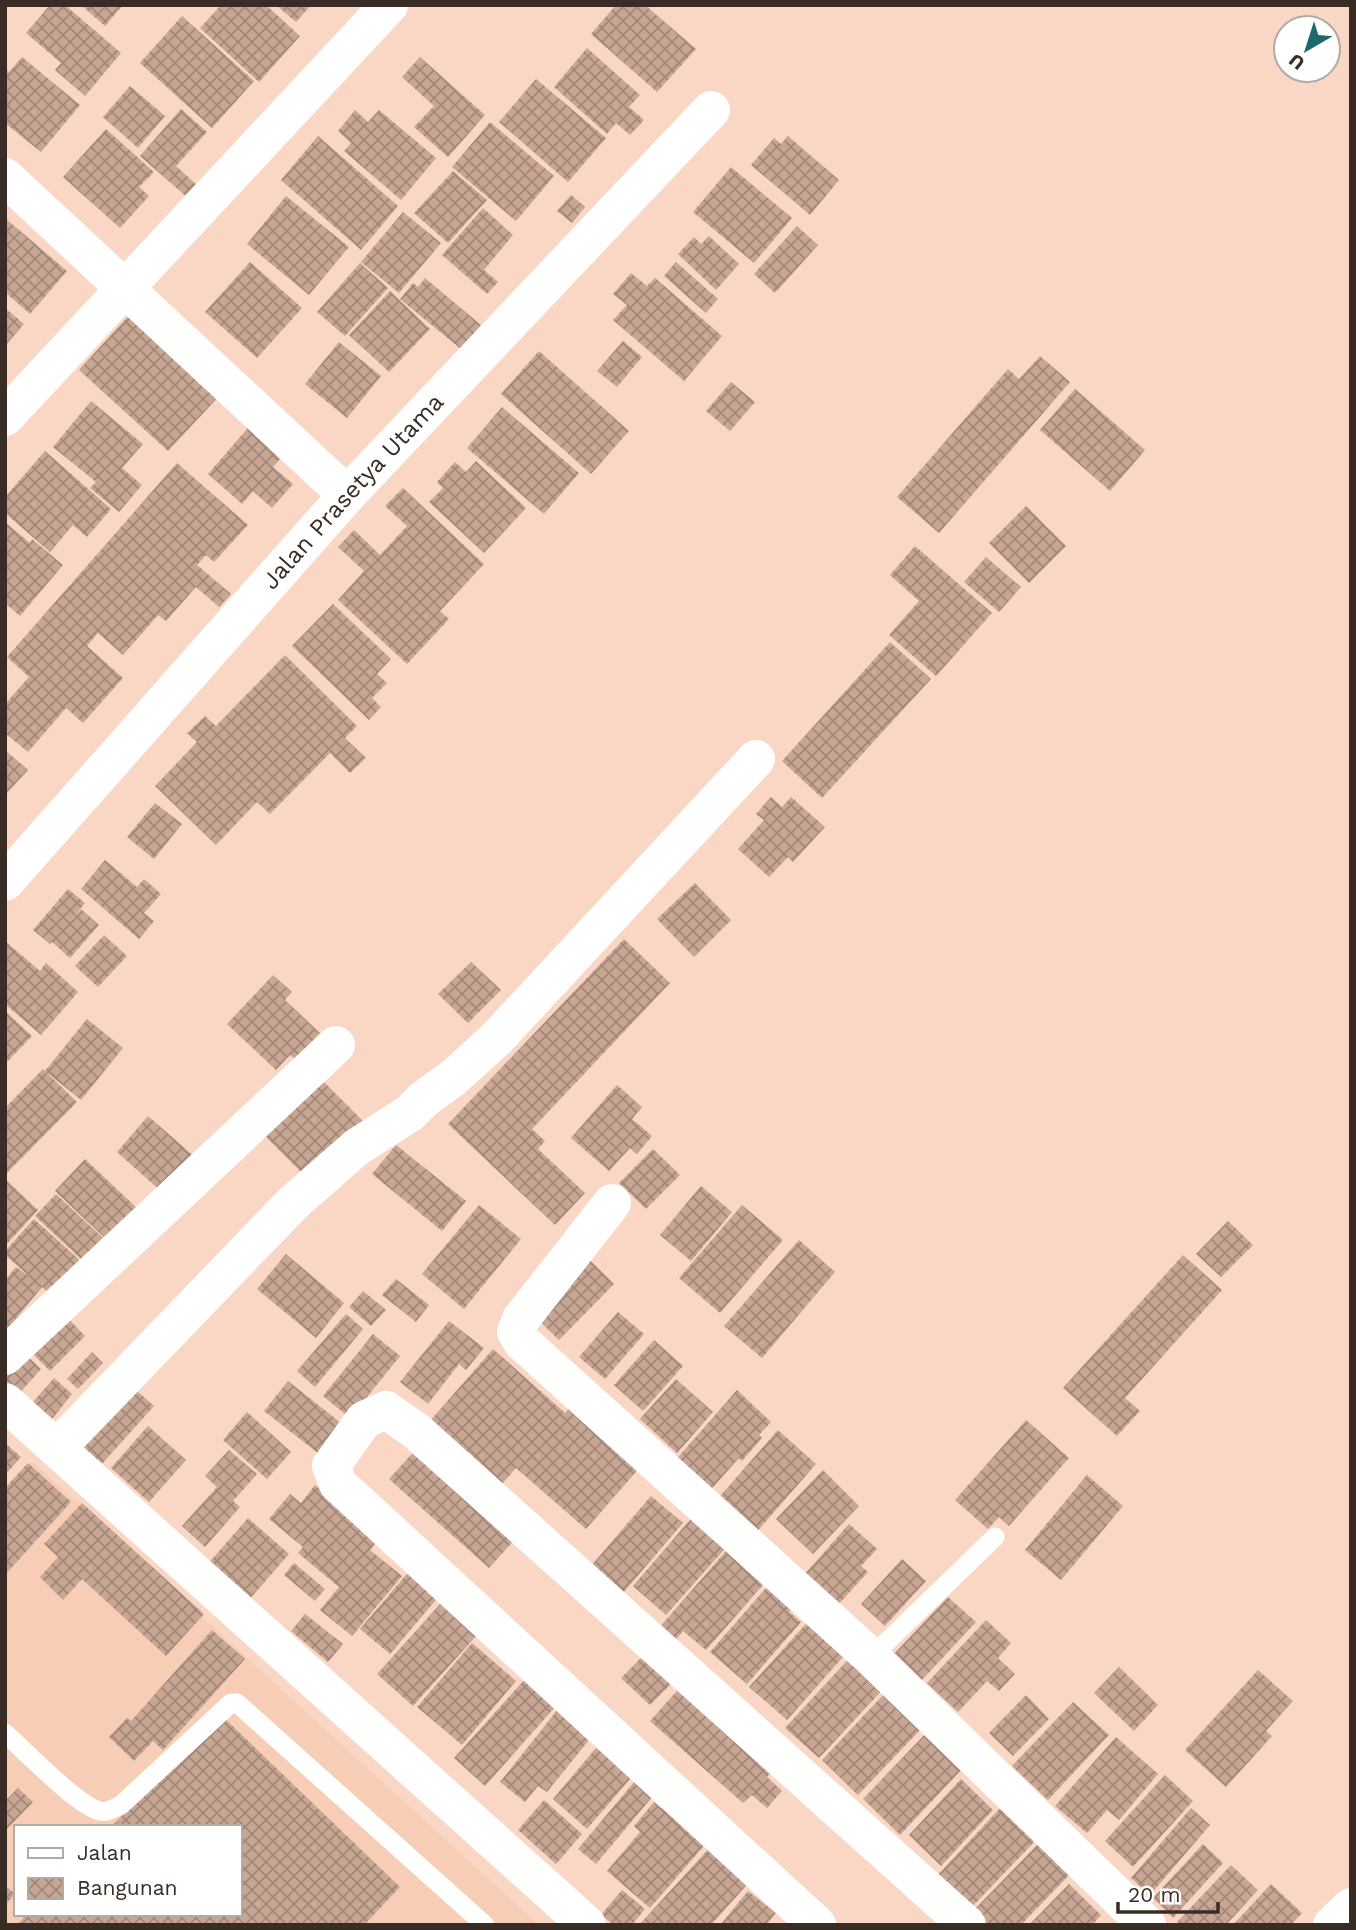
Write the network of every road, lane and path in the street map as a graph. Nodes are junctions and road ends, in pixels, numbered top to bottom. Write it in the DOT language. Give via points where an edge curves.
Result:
graph roads {
  1 [pos="389,5"];
  2 [pos="711,110"];
  3 [pos="5,177"];
  4 [pos="125,289"];
  5 [pos="5,417"];
  6 [pos="347,495"];
  7 [pos="757,759"];
  8 [pos="5,882"];
  9 [pos="336,1045"];
  10 [pos="612,1203"];
  11 [pos="5,1356"];
  12 [pos="5,1402"];
  13 [pos="57,1448"];
  14 [pos="995,1537"];
  15 [pos="871,1657"];
  16 [pos="5,1732"];
  17 [pos="1351,1907"];
  18 [pos="485,1925"];
  19 [pos="587,1925"];
  20 [pos="817,1925"];
  21 [pos="967,1925"];
  22 [pos="1147,1925"];
  23 [pos="1332,1925"];
  1 -- 4 [label="street"];
  2 -- 6 [label="street, Jalan Prasetya Utama"];
  3 -- 4 [label="street"];
  4 -- 5 [label="street"];
  4 -- 6 [label="street"];
  6 -- 8 [label="street, Jalan Prasetya Utama"];
  7 -- 13 [label="street" via="496,1039 453,1079 357,1147 292,1204"];
  9 -- 11 [label="street"];
  10 -- 15 [label="street" via="521,1319 516,1332"];
  12 -- 13 [label="street"];
  13 -- 19 [label="street"];
  14 -- 15 [label="lane"];
  15 -- 22 [label="street"];
  16 -- 18 [label="lane" via="61,1785 97,1811 106,1811 121,1805 231,1703 237,1703"];
  17 -- 23 [label="street"];
  20 -- 21 [label="street" via="338,1484 331,1466 365,1420 386,1410 416,1431"];
}
